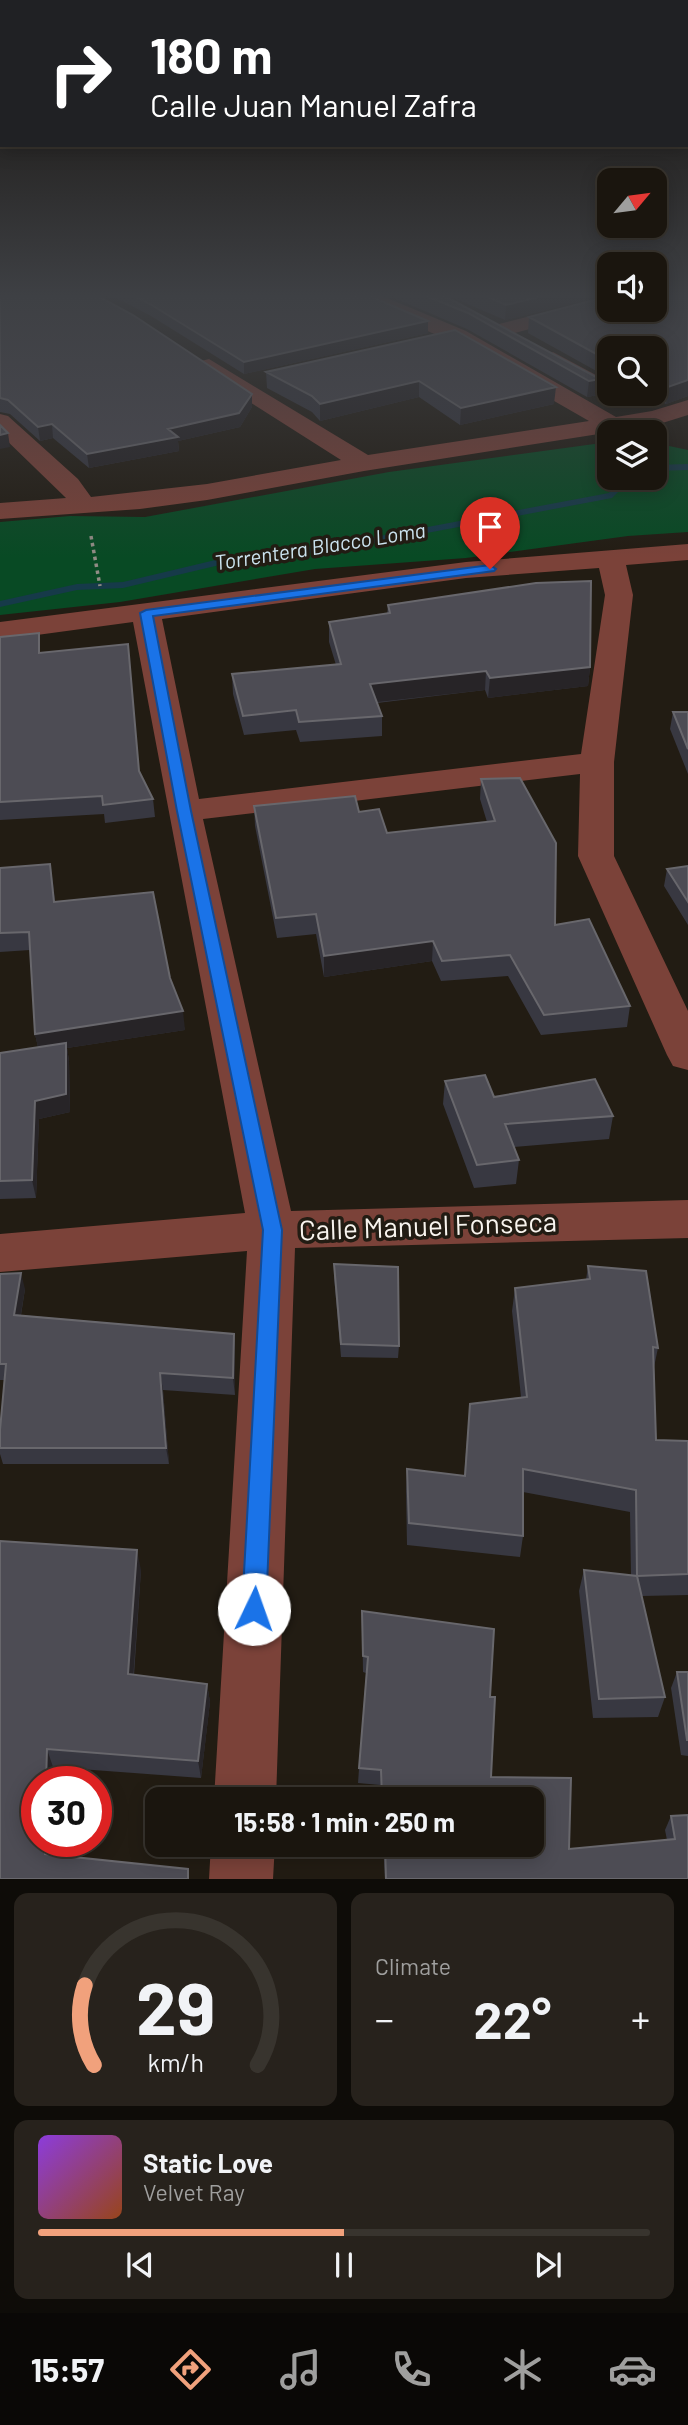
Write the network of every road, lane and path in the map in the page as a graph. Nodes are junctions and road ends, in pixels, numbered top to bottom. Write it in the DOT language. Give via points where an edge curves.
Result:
graph roads {
  1 [pos="234,383"];
  2 [pos="247,383"];
  3 [pos="539,383"];
  4 [pos="237,385"];
  5 [pos="634,406"];
  6 [pos="688,407"];
  7 [pos="656,418"];
  8 [pos="604,420"];
  9 [pos="641,420"];
  10 [pos="0,421"];
  11 [pos="597,426"];
  12 [pos="688,431"];
  13 [pos="364,463"];
  14 [pos="84,505"];
  15 [pos="0,511"];
  16 [pos="688,552"];
  17 [pos="611,561"];
  18 [pos="146,613"];
  19 [pos="0,631"];
  20 [pos="597,762"];
  21 [pos="184,811"];
  22 [pos="688,1055"];
  23 [pos="688,1219"];
  24 [pos="272,1230"];
  25 [pos="0,1253"];
  26 [pos="246,1787"];
  27 [pos="242,1857"];
  28 [pos="241,1879"];
  1 -- 4 [label="street"];
  2 -- 4 [label="street"];
  3 -- 8 [label="street"];
  4 -- 13 [label="street"];
  5 -- 7 [label="street"];
  6 -- 7 [label="street"];
  7 -- 9 [label="street"];
  7 -- 12 [label="street"];
  10 -- 14 [label="street" via="69,484"];
  11 -- 13 [label="street"];
  13 -- 14 [label="street" via="207,492"];
  14 -- 15 [label="street"];
  16 -- 17 [label="street"];
  17 -- 18 [label="street" via="466,570"];
  17 -- 20 [label="street" via="619,595"];
  18 -- 19 [label="street"];
  18 -- 21 [label="street"];
  20 -- 21 [label="street"];
  20 -- 22 [label="street" via="596,856"];
  21 -- 24 [label="street"];
  23 -- 24 [label="street, Calle Manuel Fonseca"];
  24 -- 25 [label="street, Calle Manuel Fonseca"];
  24 -- 26 [label="street"];
  27 -- 28 [label="street"];
}
